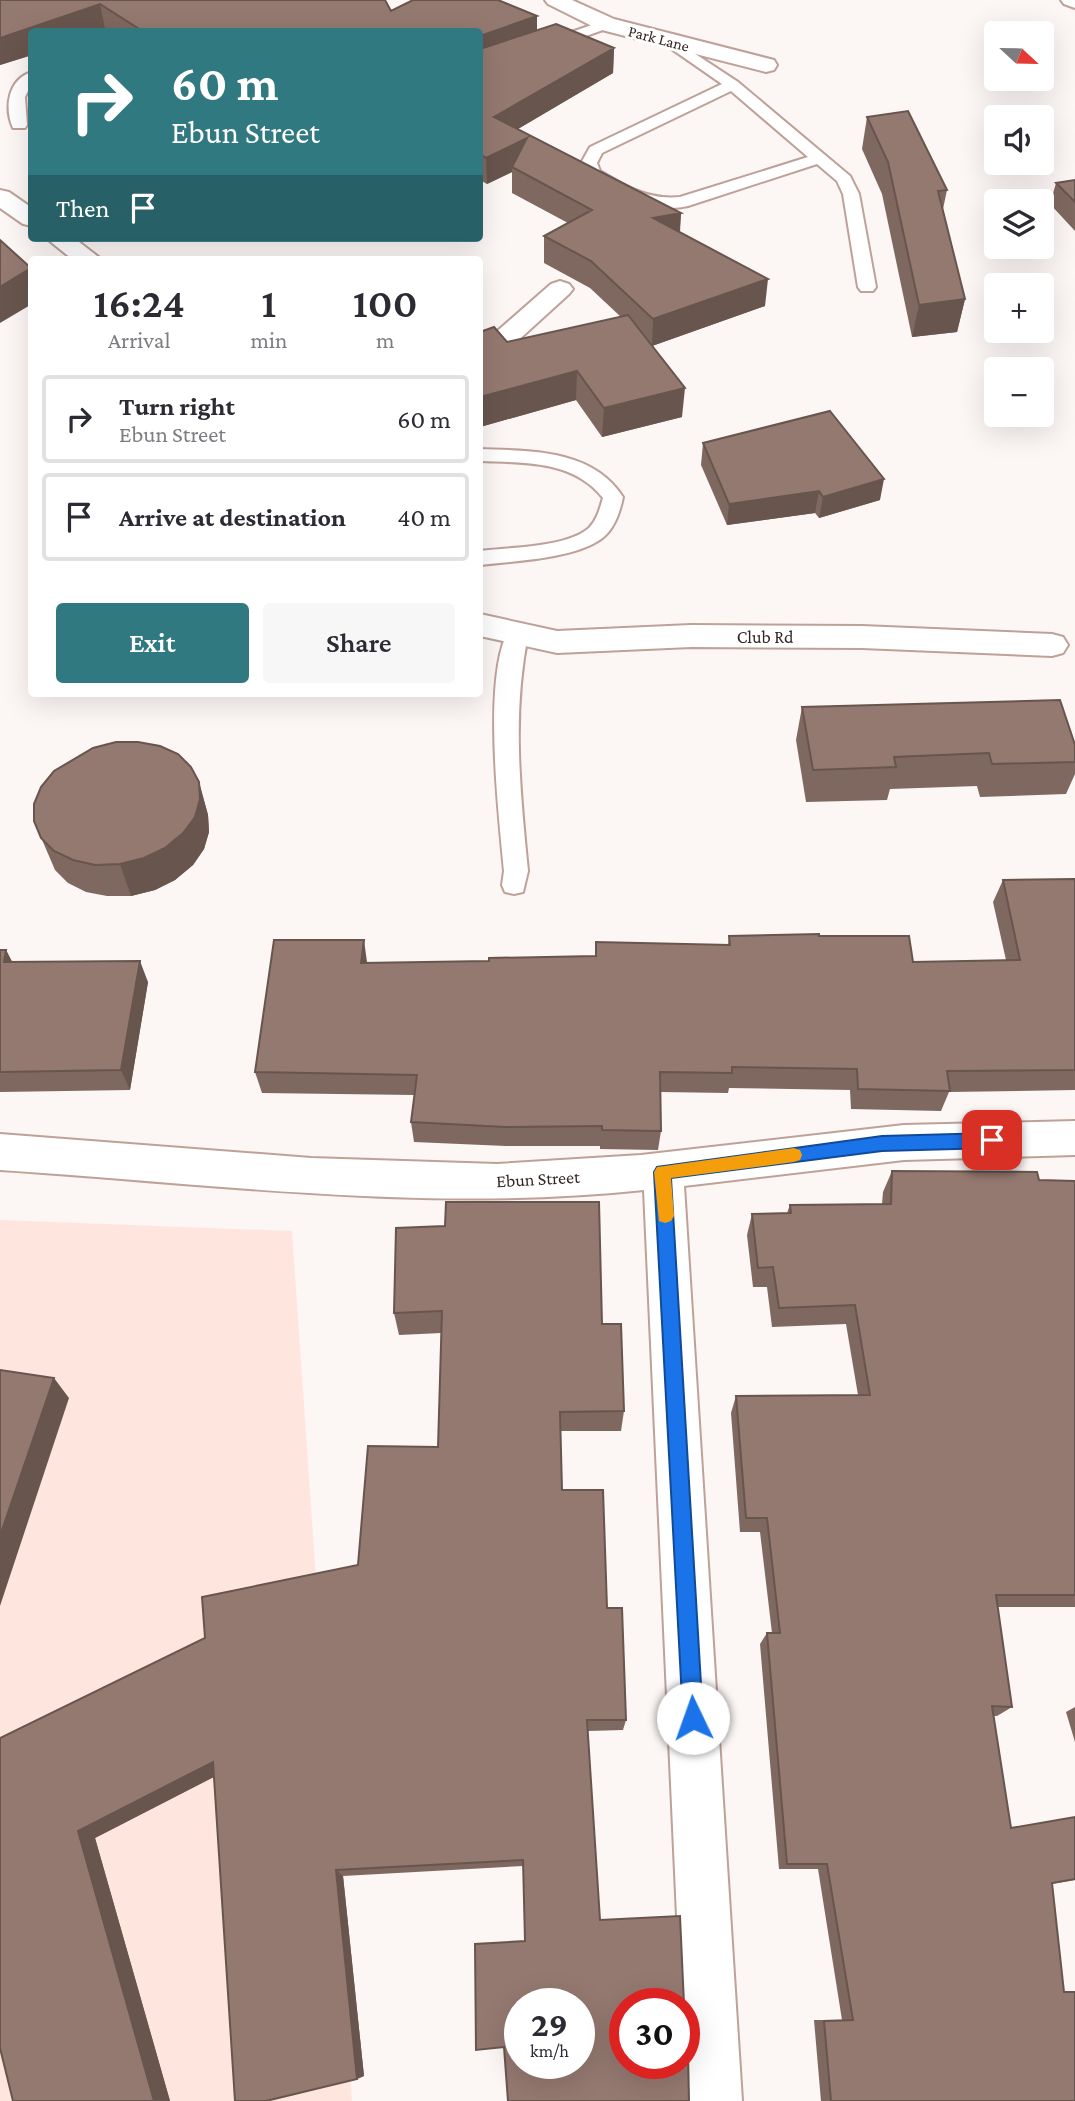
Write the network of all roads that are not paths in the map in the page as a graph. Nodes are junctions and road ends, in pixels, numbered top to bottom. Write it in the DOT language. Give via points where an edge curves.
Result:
graph roads {
  1 [pos="555,0"];
  2 [pos="606,23"];
  3 [pos="667,40"];
  4 [pos="531,51"];
  5 [pos="766,65"];
  6 [pos="28,79"];
  7 [pos="733,85"];
  8 [pos="25,124"];
  9 [pos="0,130"];
  10 [pos="821,158"];
  11 [pos="0,197"];
  12 [pos="28,216"];
  13 [pos="64,242"];
  14 [pos="84,256"];
  15 [pos="867,287"];
  16 [pos="560,289"];
  17 [pos="483,350"];
  18 [pos="483,455"];
  19 [pos="483,558"];
  20 [pos="483,626"];
  21 [pos="517,635"];
  22 [pos="1052,645"];
  23 [pos="514,885"];
  24 [pos="1075,1138"];
  25 [pos="0,1152"];
  26 [pos="663,1172"];
  27 [pos="714,2101"];
  1 -- 2 [label="street, Park Lane"];
  2 -- 3 [label="street, Park Lane"];
  2 -- 4 [label="lane"];
  3 -- 5 [label="street, Park Lane"];
  3 -- 7 [label="lane"];
  6 -- 8 [label="lane" via="16,94"];
  7 -- 10 [label="lane"];
  7 -- 10 [label="lane" via="596,150 589,163 593,174 643,202 663,205"];
  8 -- 9 [label="lane"];
  10 -- 15 [label="lane" via="844,179 851,194"];
  11 -- 12 [label="street"];
  13 -- 14 [label="street"];
  16 -- 17 [label="street" via="512,333"];
  18 -- 19 [label="lane" via="547,459 574,466 594,476 613,497 596,534 581,543"];
  20 -- 21 [label="street, Club Rd"];
  21 -- 22 [label="street, Club Rd" via="557,642 691,636 862,637"];
  21 -- 23 [label="lane" via="509,667 504,738"];
  24 -- 26 [label="street, Ebun Street" via="882,1144"];
  25 -- 26 [label="street, Ebun Street" via="324,1177 471,1181"];
  26 -- 27 [label="street"];
}
